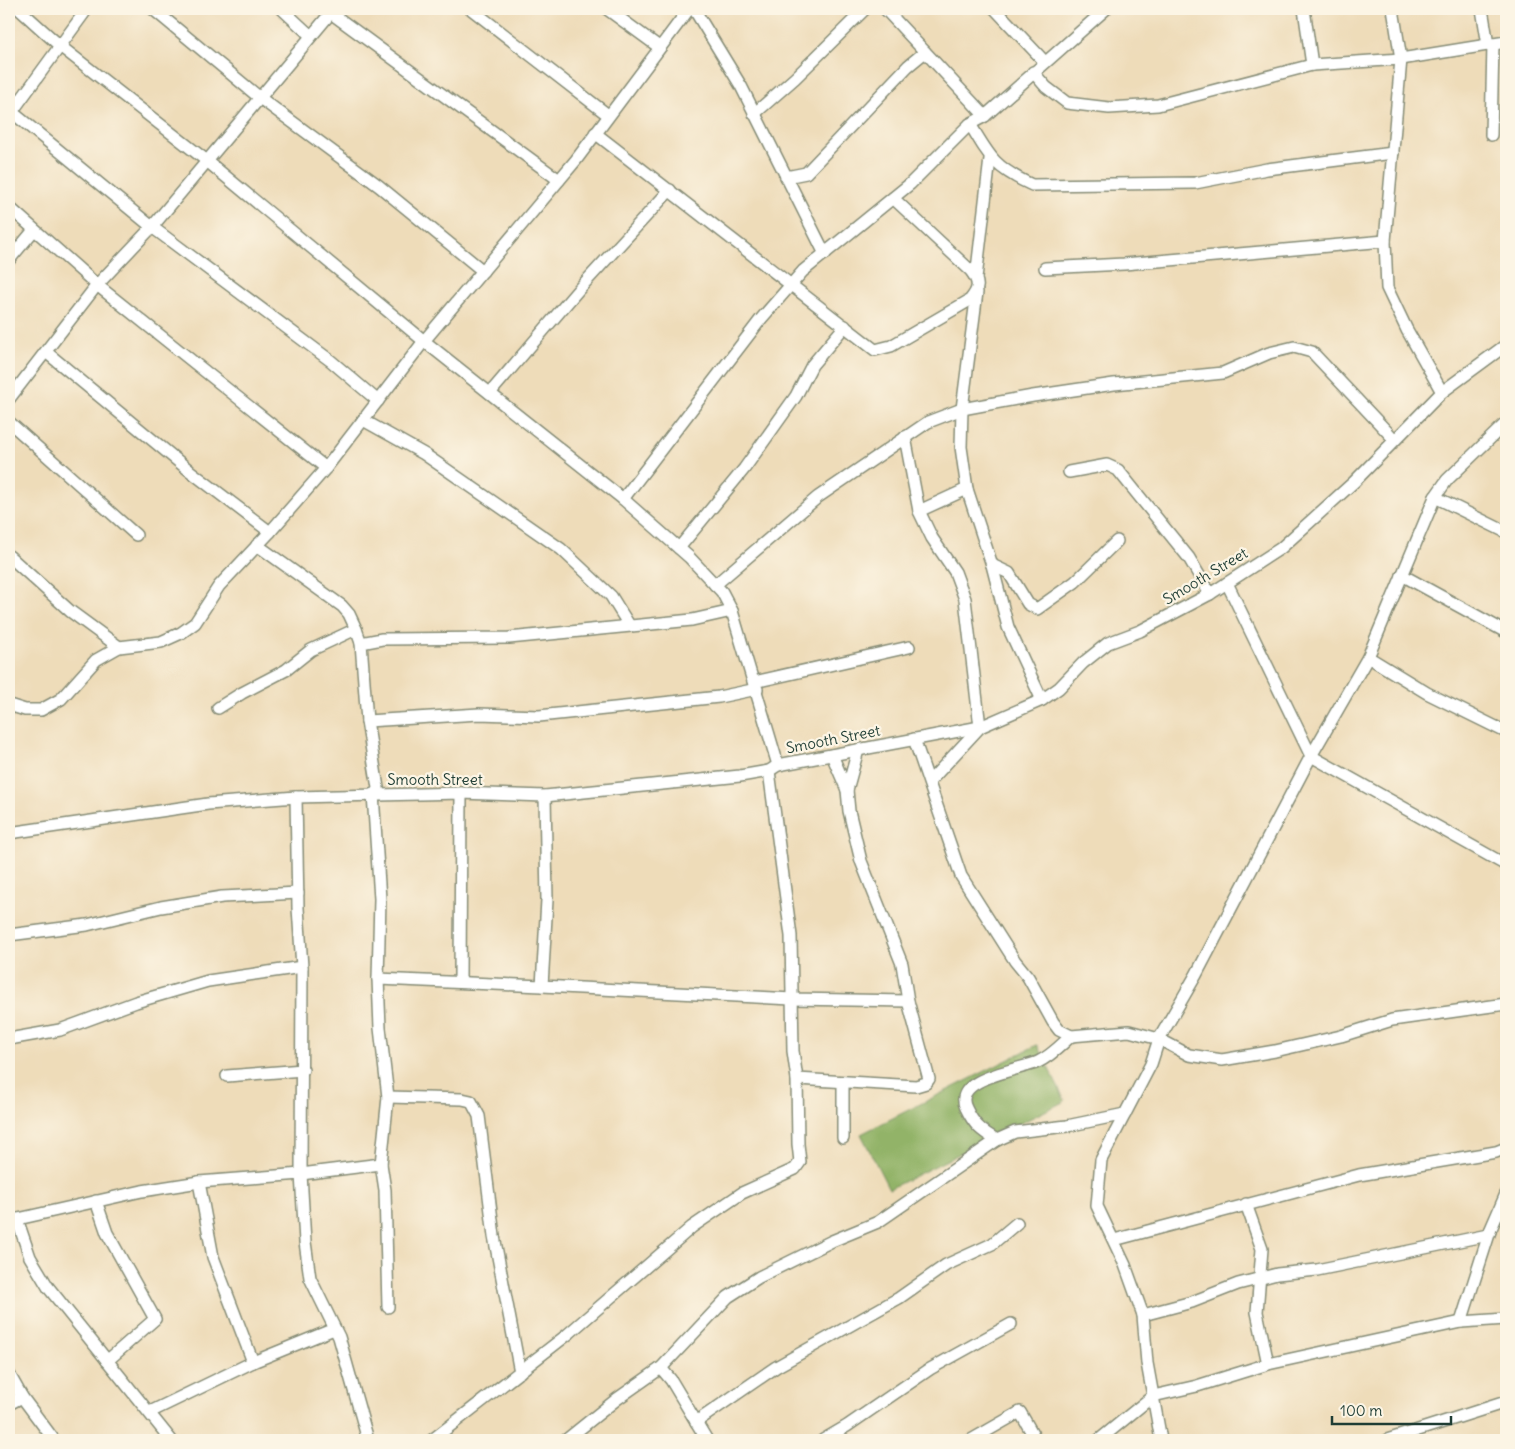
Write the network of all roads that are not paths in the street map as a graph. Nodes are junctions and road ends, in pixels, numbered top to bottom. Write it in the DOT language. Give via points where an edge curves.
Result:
graph roads {
  1 [pos="19,9"];
  2 [pos="87,9"];
  3 [pos="153,9"];
  4 [pos="282,9"];
  5 [pos="471,9"];
  6 [pos="606,9"];
  7 [pos="689,9"];
  8 [pos="694,9"];
  9 [pos="865,9"];
  10 [pos="885,9"];
  11 [pos="995,9"];
  12 [pos="1106,9"];
  13 [pos="1304,9"];
  14 [pos="1393,9"];
  15 [pos="1482,9"];
  16 [pos="332,11"];
  17 [pos="311,36"];
  18 [pos="1506,42"];
  19 [pos="1490,44"];
  20 [pos="60,46"];
  21 [pos="659,47"];
  22 [pos="925,52"];
  23 [pos="1401,59"];
  24 [pos="1044,61"];
  25 [pos="1312,65"];
  26 [pos="1033,72"];
  27 [pos="260,98"];
  28 [pos="11,114"];
  29 [pos="754,114"];
  30 [pos="608,115"];
  31 [pos="985,116"];
  32 [pos="970,124"];
  33 [pos="595,133"];
  34 [pos="1491,135"];
  35 [pos="1394,154"];
  36 [pos="990,159"];
  37 [pos="207,161"];
  38 [pos="786,177"];
  39 [pos="559,180"];
  40 [pos="670,190"];
  41 [pos="893,198"];
  42 [pos="9,207"];
  43 [pos="152,227"];
  44 [pos="34,230"];
  45 [pos="1385,241"];
  46 [pos="825,254"];
  47 [pos="9,260"];
  48 [pos="1045,268"];
  49 [pos="482,271"];
  50 [pos="976,278"];
  51 [pos="792,284"];
  52 [pos="97,286"];
  53 [pos="978,291"];
  54 [pos="845,326"];
  55 [pos="424,341"];
  56 [pos="1506,345"];
  57 [pos="46,352"];
  58 [pos="1442,392"];
  59 [pos="490,393"];
  60 [pos="9,399"];
  61 [pos="378,401"];
  62 [pos="962,409"];
  63 [pos="363,420"];
  64 [pos="9,422"];
  65 [pos="1506,423"];
  66 [pos="905,437"];
  67 [pos="1394,440"];
  68 [pos="326,468"];
  69 [pos="1070,472"];
  70 [pos="967,489"];
  71 [pos="1435,497"];
  72 [pos="624,498"];
  73 [pos="918,512"];
  74 [pos="270,532"];
  75 [pos="1506,532"];
  76 [pos="136,535"];
  77 [pos="1117,541"];
  78 [pos="257,545"];
  79 [pos="679,548"];
  80 [pos="9,556"];
  81 [pos="992,565"];
  82 [pos="1402,575"];
  83 [pos="1227,583"];
  84 [pos="715,585"];
  85 [pos="1210,594"];
  86 [pos="732,612"];
  87 [pos="629,625"];
  88 [pos="356,629"];
  89 [pos="1506,632"];
  90 [pos="361,643"];
  91 [pos="119,647"];
  92 [pos="909,647"];
  93 [pos="1368,658"];
  94 [pos="756,686"];
  95 [pos="1042,700"];
  96 [pos="9,705"];
  97 [pos="218,708"];
  98 [pos="367,721"];
  99 [pos="980,727"];
  100 [pos="1506,732"];
  101 [pos="914,739"];
  102 [pos="858,750"];
  103 [pos="832,755"];
  104 [pos="1311,756"];
  105 [pos="774,768"];
  106 [pos="930,781"];
  107 [pos="847,790"];
  108 [pos="461,793"];
  109 [pos="376,794"];
  110 [pos="545,796"];
  111 [pos="296,797"];
  112 [pos="9,833"];
  113 [pos="1506,865"];
  114 [pos="298,893"];
  115 [pos="9,935"];
  116 [pos="302,967"];
  117 [pos="378,979"];
  118 [pos="460,982"];
  119 [pos="542,986"];
  120 [pos="792,999"];
  121 [pos="908,1001"];
  122 [pos="1506,1004"];
  123 [pos="1071,1036"];
  124 [pos="1159,1039"];
  125 [pos="9,1040"];
  126 [pos="303,1070"];
  127 [pos="227,1076"];
  128 [pos="797,1079"];
  129 [pos="843,1083"];
  130 [pos="388,1097"];
  131 [pos="1125,1114"];
  132 [pos="843,1138"];
  133 [pos="997,1140"];
  134 [pos="1506,1148"];
  135 [pos="381,1164"];
  136 [pos="301,1174"];
  137 [pos="199,1182"];
  138 [pos="1506,1194"];
  139 [pos="96,1201"];
  140 [pos="1246,1204"];
  141 [pos="13,1220"];
  142 [pos="1017,1223"];
  143 [pos="1490,1231"];
  144 [pos="1114,1240"];
  145 [pos="1261,1278"];
  146 [pos="388,1307"];
  147 [pos="1143,1315"];
  148 [pos="1506,1319"];
  149 [pos="1461,1322"];
  150 [pos="1011,1324"];
  151 [pos="334,1328"];
  152 [pos="107,1361"];
  153 [pos="253,1362"];
  154 [pos="1268,1364"];
  155 [pos="660,1368"];
  156 [pos="520,1372"];
  157 [pos="9,1374"];
  158 [pos="1153,1396"];
  159 [pos="22,1397"];
  160 [pos="1506,1402"];
  161 [pos="9,1404"];
  162 [pos="150,1412"];
  163 [pos="696,1422"];
  164 [pos="54,1440"];
  165 [pos="171,1440"];
  166 [pos="368,1440"];
  167 [pos="432,1440"];
  168 [pos="566,1440"];
  169 [pos="707,1440"];
  170 [pos="823,1440"];
  171 [pos="971,1440"];
  172 [pos="1036,1440"];
  173 [pos="1099,1440"];
  174 [pos="1161,1440"];
  175 [pos="1387,1440"];
  1 -- 20 [label="street"];
  2 -- 20 [label="street"];
  3 -- 27 [label="street"];
  4 -- 17 [label="street"];
  5 -- 30 [label="street"];
  6 -- 21 [label="street"];
  7 -- 21 [label="street"];
  8 -- 29 [label="street"];
  9 -- 29 [label="street"];
  10 -- 22 [label="street"];
  11 -- 24 [label="street"];
  12 -- 24 [label="street"];
  13 -- 25 [label="street"];
  14 -- 23 [label="street"];
  15 -- 19 [label="street"];
  16 -- 17 [label="street"];
  16 -- 39 [label="street"];
  17 -- 27 [label="street"];
  18 -- 19 [label="street"];
  19 -- 23 [label="street"];
  19 -- 34 [label="street"];
  20 -- 28 [label="street"];
  20 -- 37 [label="street"];
  21 -- 30 [label="street"];
  22 -- 31 [label="street"];
  22 -- 38 [label="street" via="806,173"];
  23 -- 25 [label="street"];
  23 -- 35 [label="street"];
  24 -- 26 [label="street"];
  25 -- 26 [label="street" via="1158,106 1109,108 1067,103"];
  26 -- 31 [label="street"];
  27 -- 37 [label="street"];
  27 -- 49 [label="street" via="379,186"];
  28 -- 43 [label="street"];
  29 -- 38 [label="street"];
  30 -- 33 [label="street"];
  31 -- 32 [label="street"];
  32 -- 36 [label="street"];
  32 -- 41 [label="street"];
  33 -- 39 [label="street"];
  33 -- 40 [label="street"];
  35 -- 36 [label="street" via="1267,169 1195,183 1124,185 1032,185 1008,174"];
  35 -- 45 [label="street"];
  36 -- 50 [label="street"];
  37 -- 43 [label="street"];
  37 -- 55 [label="street"];
  38 -- 46 [label="street"];
  39 -- 49 [label="street"];
  40 -- 51 [label="street"];
  40 -- 59 [label="street"];
  41 -- 46 [label="street"];
  41 -- 50 [label="street"];
  42 -- 44 [label="street"];
  43 -- 52 [label="street"];
  43 -- 61 [label="street" via="331,361"];
  44 -- 47 [label="street"];
  44 -- 52 [label="street"];
  45 -- 48 [label="street"];
  45 -- 58 [label="street" via="1387,288"];
  46 -- 51 [label="street" via="802,271"];
  49 -- 55 [label="street"];
  50 -- 53 [label="street"];
  51 -- 54 [label="street"];
  51 -- 72 [label="street" via="761,319"];
  52 -- 57 [label="street"];
  52 -- 68 [label="street"];
  53 -- 54 [label="street" via="970,300 891,346 875,350"];
  53 -- 62 [label="street"];
  54 -- 79 [label="street" via="812,365 796,396 744,470"];
  55 -- 59 [label="street"];
  55 -- 61 [label="street"];
  56 -- 58 [label="street, Smooth Street"];
  57 -- 60 [label="street"];
  57 -- 74 [label="street" via="190,471"];
  58 -- 67 [label="street, Smooth Street"];
  59 -- 72 [label="street"];
  61 -- 63 [label="street"];
  62 -- 66 [label="street" via="928,422"];
  62 -- 67 [label="street" via="1114,384 1223,373 1269,353 1294,347 1312,352"];
  62 -- 70 [label="street" via="961,447"];
  63 -- 68 [label="street"];
  63 -- 87 [label="street" via="424,454 561,549 611,596"];
  64 -- 76 [label="street"];
  65 -- 71 [label="street" via="1447,480"];
  66 -- 73 [label="street"];
  66 -- 84 [label="street" via="818,497"];
  67 -- 83 [label="street, Smooth Street" via="1354,482 1281,548"];
  68 -- 74 [label="street"];
  69 -- 85 [label="street" via="1107,466 1118,470 1184,551"];
  70 -- 73 [label="street"];
  70 -- 81 [label="street"];
  71 -- 75 [label="street"];
  71 -- 82 [label="street"];
  72 -- 79 [label="street"];
  73 -- 99 [label="street" via="955,572 965,599"];
  74 -- 78 [label="street"];
  77 -- 81 [label="street" via="1075,582 1037,609 1028,604 1009,573"];
  78 -- 88 [label="street" via="342,606"];
  78 -- 91 [label="street" via="219,586 195,623 161,642"];
  79 -- 84 [label="street"];
  80 -- 91 [label="street" via="70,611"];
  81 -- 95 [label="street" via="1008,627"];
  82 -- 89 [label="street"];
  82 -- 93 [label="street"];
  83 -- 85 [label="street, Smooth Street"];
  83 -- 104 [label="street"];
  84 -- 86 [label="street"];
  85 -- 95 [label="street, Smooth Street" via="1140,631 1108,643"];
  86 -- 87 [label="street" via="692,620"];
  86 -- 94 [label="street"];
  87 -- 90 [label="street" via="509,638 382,639"];
  88 -- 90 [label="street"];
  88 -- 97 [label="street" via="311,650 286,670"];
  90 -- 98 [label="street"];
  91 -- 96 [label="street" via="96,660 61,699 41,710"];
  92 -- 94 [label="street"];
  93 -- 100 [label="street" via="1427,693"];
  93 -- 104 [label="street"];
  94 -- 98 [label="street" via="719,697 539,716 479,714"];
  94 -- 105 [label="street"];
  95 -- 99 [label="street, Smooth Street"];
  98 -- 109 [label="street"];
  99 -- 101 [label="street, Smooth Street"];
  99 -- 106 [label="street"];
  101 -- 102 [label="street, Smooth Street"];
  101 -- 106 [label="street"];
  102 -- 103 [label="street, Smooth Street"];
  102 -- 107 [label="street"];
  103 -- 105 [label="street, Smooth Street"];
  103 -- 107 [label="street"];
  104 -- 113 [label="street"];
  104 -- 124 [label="street"];
  105 -- 110 [label="street, Smooth Street" via="740,776"];
  105 -- 120 [label="street" via="791,936"];
  106 -- 123 [label="street" via="955,866 1059,1030"];
  107 -- 121 [label="street" via="848,811 861,862 902,964"];
  108 -- 109 [label="street, Smooth Street"];
  108 -- 110 [label="street, Smooth Street"];
  108 -- 118 [label="street"];
  109 -- 111 [label="street, Smooth Street"];
  109 -- 117 [label="street" via="380,900"];
  110 -- 119 [label="street" via="547,900"];
  111 -- 112 [label="street, Smooth Street" via="208,804"];
  111 -- 114 [label="street"];
  114 -- 115 [label="street" via="222,896 87,925"];
  114 -- 116 [label="street"];
  116 -- 125 [label="street" via="208,981 136,1002 60,1030"];
  116 -- 126 [label="street"];
  117 -- 118 [label="street"];
  117 -- 130 [label="street"];
  118 -- 119 [label="street"];
  119 -- 120 [label="street"];
  120 -- 121 [label="street"];
  120 -- 128 [label="street"];
  121 -- 129 [label="street" via="928,1071 927,1082 916,1086"];
  122 -- 124 [label="street" via="1392,1020 1275,1052 1222,1060 1189,1055"];
  123 -- 124 [label="street" via="1129,1032"];
  123 -- 133 [label="street" via="1052,1054 1024,1067 1000,1072 963,1095 962,1101 973,1124"];
  124 -- 131 [label="street" via="1151,1064"];
  126 -- 127 [label="street"];
  126 -- 136 [label="street"];
  128 -- 129 [label="street"];
  128 -- 156 [label="street" via="800,1162 795,1169 742,1193 692,1227"];
  129 -- 132 [label="street"];
  130 -- 135 [label="street"];
  130 -- 156 [label="street" via="462,1099 471,1101 475,1107 479,1116 494,1236"];
  131 -- 133 [label="street" via="1015,1132"];
  131 -- 144 [label="street" via="1101,1160 1098,1187 1097,1206"];
  133 -- 155 [label="street" via="878,1222 759,1277 728,1297"];
  134 -- 140 [label="street" via="1359,1175"];
  135 -- 136 [label="street"];
  135 -- 146 [label="street" via="385,1190"];
  136 -- 137 [label="street"];
  136 -- 151 [label="street" via="310,1278"];
  137 -- 139 [label="street"];
  137 -- 153 [label="street" via="213,1257"];
  138 -- 143 [label="street"];
  139 -- 141 [label="street"];
  139 -- 152 [label="street" via="107,1233 155,1319"];
  140 -- 144 [label="street"];
  140 -- 145 [label="street" via="1262,1249"];
  141 -- 152 [label="street" via="48,1287"];
  142 -- 163 [label="street" via="992,1244 946,1265 899,1298 760,1378"];
  143 -- 145 [label="street" via="1488,1236 1422,1250"];
  143 -- 149 [label="street"];
  144 -- 147 [label="street"];
  145 -- 147 [label="street"];
  145 -- 154 [label="street" via="1257,1312"];
  147 -- 158 [label="street"];
  148 -- 149 [label="street"];
  149 -- 154 [label="street"];
  150 -- 170 [label="street" via="930,1369"];
  151 -- 153 [label="street"];
  151 -- 166 [label="street"];
  152 -- 162 [label="street"];
  153 -- 162 [label="street"];
  154 -- 158 [label="street"];
  155 -- 163 [label="street"];
  155 -- 168 [label="street"];
  156 -- 167 [label="street"];
  157 -- 159 [label="street"];
  158 -- 173 [label="street"];
  158 -- 174 [label="street"];
  159 -- 161 [label="street"];
  159 -- 164 [label="street"];
  160 -- 175 [label="street"];
  162 -- 165 [label="street"];
  163 -- 169 [label="street"];
  171 -- 172 [label="street" via="1020,1412"];
}
